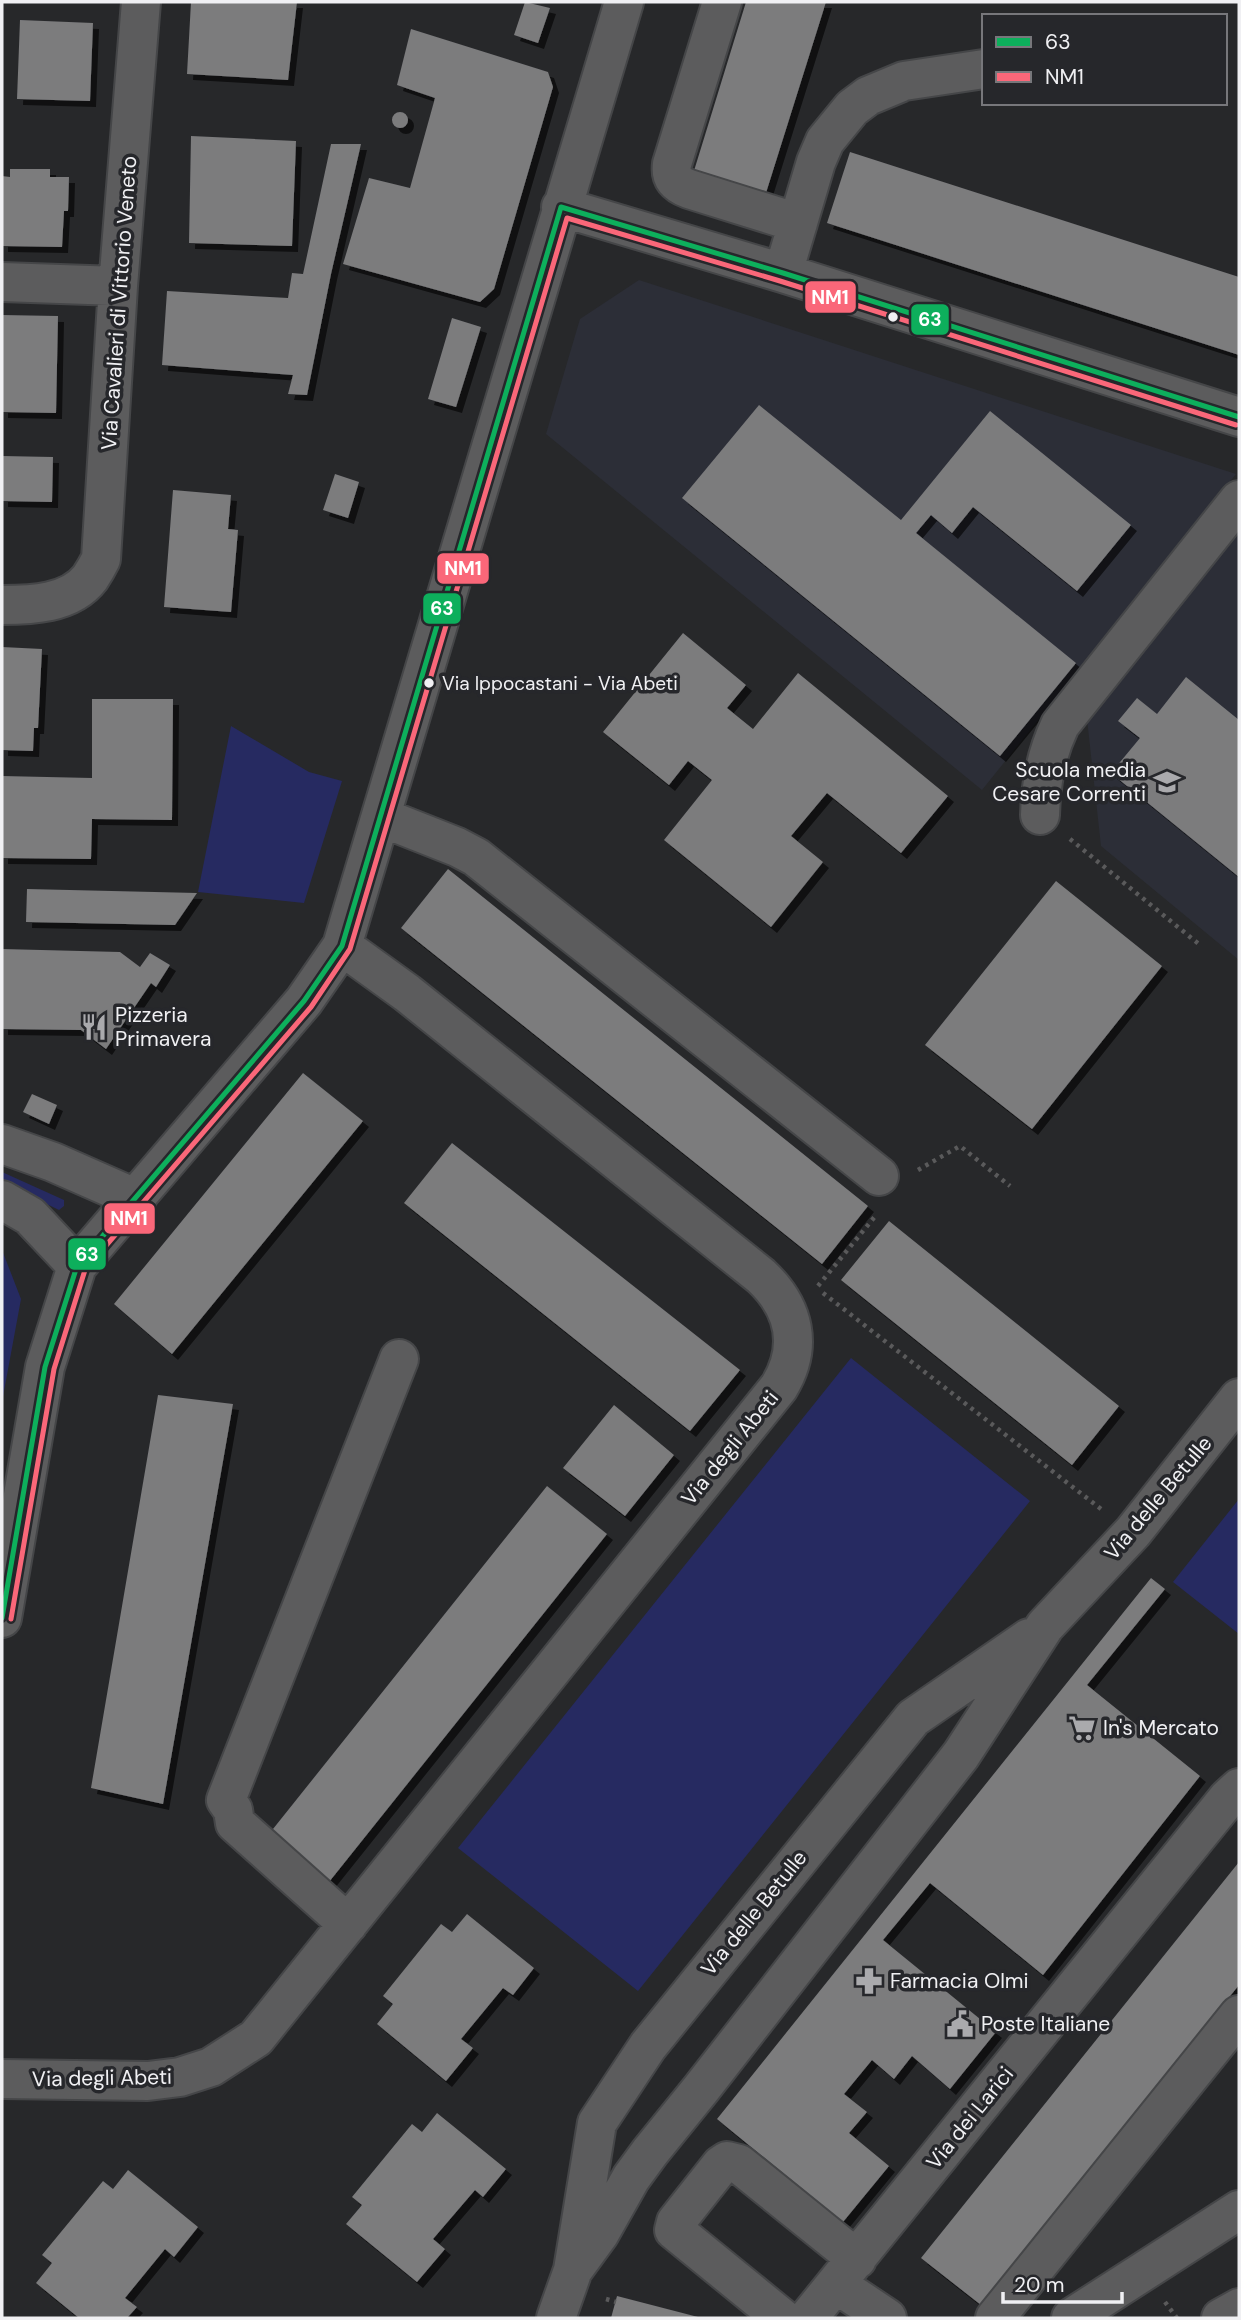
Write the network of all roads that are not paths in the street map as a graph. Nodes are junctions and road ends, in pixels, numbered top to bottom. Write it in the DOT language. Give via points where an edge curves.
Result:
graph roads {
  1 [pos="141,2"];
  2 [pos="624,2"];
  3 [pos="722,2"];
  4 [pos="982,69"];
  5 [pos="561,207"];
  6 [pos="798,223"];
  7 [pos="783,273"];
  8 [pos="2,282"];
  9 [pos="118,286"];
  10 [pos="1239,417"];
  11 [pos="1239,500"];
  12 [pos="2,605"];
  13 [pos="1041,815"];
  14 [pos="381,817"];
  15 [pos="342,946"];
  16 [pos="2,1144"];
  17 [pos="879,1176"];
  18 [pos="137,1199"];
  19 [pos="2,1200"];
  20 [pos="77,1266"];
  21 [pos="399,1359"];
  22 [pos="1239,1398"];
  23 [pos="2,1618"];
  24 [pos="1045,1626"];
  25 [pos="1239,1788"];
  26 [pos="348,1924"];
  27 [pos="1239,2015"];
  28 [pos="2,2079"];
  29 [pos="1239,2210"];
  30 [pos="573,2270"];
  31 [pos="847,2272"];
  32 [pos="1239,2308"];
  33 [pos="556,2318"];
  34 [pos="782,2318"];
  35 [pos="808,2318"];
  36 [pos="887,2318"];
  37 [pos="995,2318"];
  38 [pos="1071,2318"];
  39 [pos="1221,2318"];
  1 -- 9 [label="street, Via Cavalieri di Vittorio Veneto"];
  2 -- 5 [label="street"];
  3 -- 6 [label="street" via="672,174 689,190"];
  4 -- 6 [label="street" via="904,81 852,108 825,141"];
  5 -- 7 [label="street"];
  5 -- 14 [label="street"];
  6 -- 7 [label="street"];
  7 -- 10 [label="street"];
  8 -- 9 [label="street"];
  9 -- 12 [label="street, Via Cavalieri di Vittorio Veneto" via="101,559 89,579 72,593 32,605"];
  11 -- 13 [label="street" via="1060,725 1045,763"];
  14 -- 15 [label="street"];
  14 -- 17 [label="street" via="476,857"];
  15 -- 18 [label="street" via="304,1001"];
  15 -- 26 [label="street, Via degli Abeti" via="761,1276 781,1298 793,1341 779,1387"];
  16 -- 18 [label="street"];
  18 -- 20 [label="street"];
  19 -- 20 [label="street" via="30,1216"];
  20 -- 23 [label="street" via="45,1367"];
  21 -- 26 [label="street" via="226,1800 235,1823"];
  22 -- 24 [label="street, Via delle Betulle" via="1133,1532"];
  24 -- 30 [label="street, Via delle Betulle" via="961,1755 650,2152"];
  24 -- 30 [label="street, Via delle Betulle" via="912,1718 648,2046 597,2123"];
  25 -- 31 [label="street, Via dei Larici"];
  26 -- 28 [label="street, Via degli Abeti" via="256,2038 211,2067 148,2081"];
  27 -- 37 [label="street"];
  29 -- 38 [label="street"];
  30 -- 33 [label="street, Via delle Betulle"];
  31 -- 34 [label="street" via="739,2164 727,2161 721,2165 674,2230"];
  31 -- 35 [label="street, Via dei Larici"];
  31 -- 36 [label="street"];
  32 -- 39 [label="street"];
}
